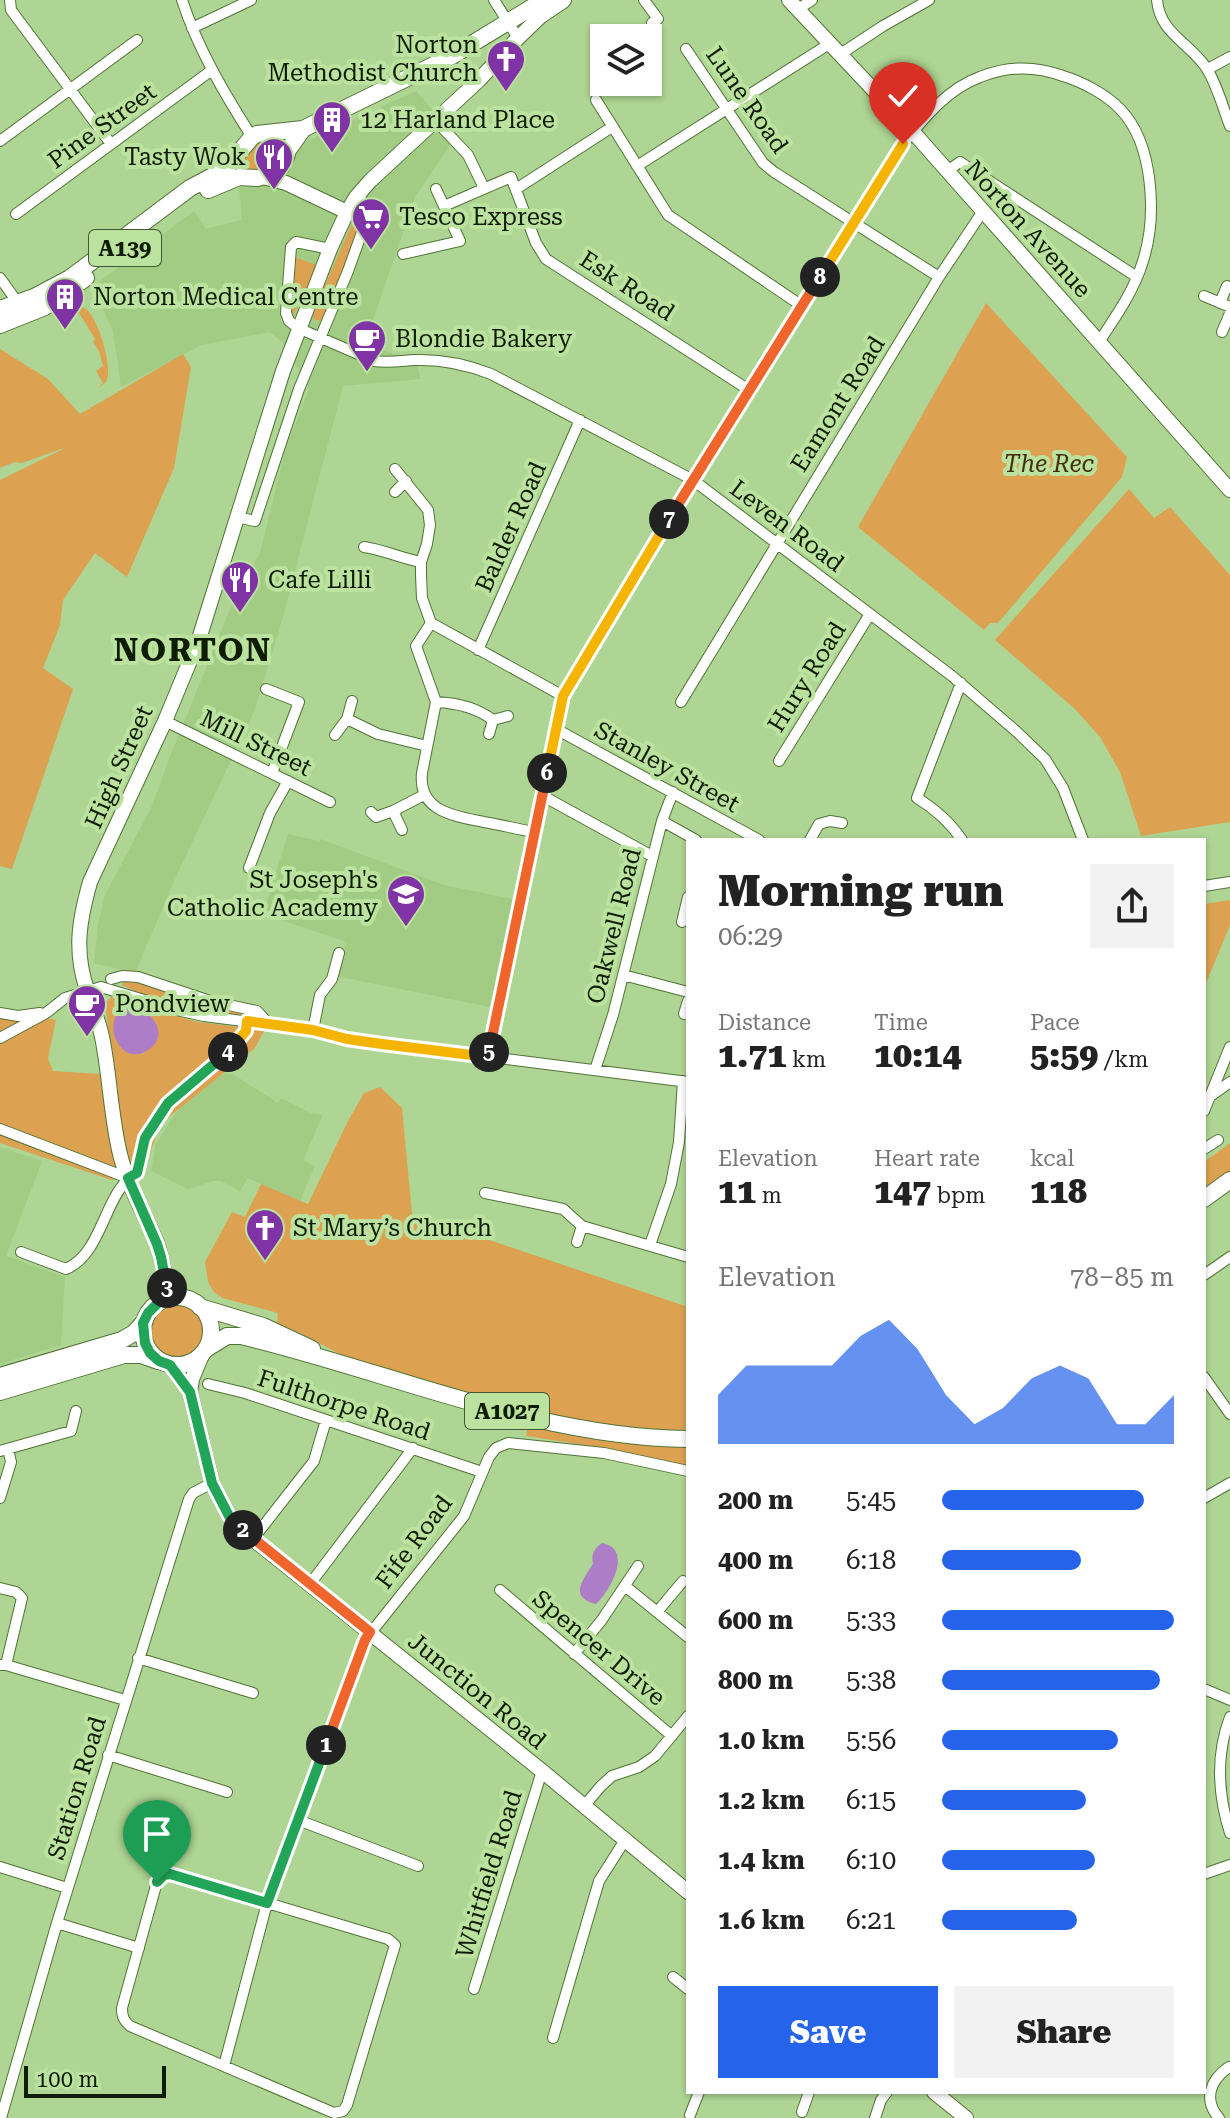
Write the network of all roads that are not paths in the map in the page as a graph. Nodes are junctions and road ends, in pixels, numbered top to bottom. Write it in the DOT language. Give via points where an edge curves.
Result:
graph roads {
  1 [pos="10,0"];
  2 [pos="182,0"];
  3 [pos="251,0"];
  4 [pos="494,0"];
  5 [pos="563,0"];
  6 [pos="644,0"];
  7 [pos="812,0"];
  8 [pos="929,0"];
  9 [pos="1157,0"];
  10 [pos="794,5"];
  11 [pos="545,6"];
  12 [pos="652,23"];
  13 [pos="192,28"];
  14 [pos="514,31"];
  15 [pos="137,40"];
  16 [pos="686,49"];
  17 [pos="834,50"];
  18 [pos="1230,57"];
  19 [pos="1208,69"];
  20 [pos="212,70"];
  21 [pos="71,90"];
  22 [pos="596,100"];
  23 [pos="726,110"];
  24 [pos="436,121"];
  25 [pos="1230,126"];
  26 [pos="612,127"];
  27 [pos="303,129"];
  28 [pos="913,132"];
  29 [pos="274,134"];
  30 [pos="2,135"];
  31 [pos="252,137"];
  32 [pos="111,144"];
  33 [pos="288,150"];
  34 [pos="237,155"];
  35 [pos="637,166"];
  36 [pos="947,171"];
  37 [pos="283,175"];
  38 [pos="257,177"];
  39 [pos="484,188"];
  40 [pos="436,189"];
  41 [pos="516,189"];
  42 [pos="356,197"];
  43 [pos="444,206"];
  44 [pos="983,211"];
  45 [pos="347,212"];
  46 [pos="16,214"];
  47 [pos="855,222"];
  48 [pos="330,249"];
  49 [pos="403,254"];
  50 [pos="939,277"];
  51 [pos="1137,277"];
  52 [pos="0,278"];
  53 [pos="1227,286"];
  54 [pos="1204,296"];
  55 [pos="18,303"];
  56 [pos="1225,305"];
  57 [pos="802,306"];
  58 [pos="0,309"];
  59 [pos="1230,313"];
  60 [pos="0,325"];
  61 [pos="298,328"];
  62 [pos="1222,332"];
  63 [pos="321,338"];
  64 [pos="1099,342"];
  65 [pos="749,390"];
  66 [pos="580,420"];
  67 [pos="395,469"];
  68 [pos="693,480"];
  69 [pos="406,481"];
  70 [pos="1230,490"];
  71 [pos="395,492"];
  72 [pos="237,517"];
  73 [pos="385,536"];
  74 [pos="776,542"];
  75 [pos="364,547"];
  76 [pos="380,550"];
  77 [pos="421,562"];
  78 [pos="870,614"];
  79 [pos="431,623"];
  80 [pos="478,650"];
  81 [pos="961,683"];
  82 [pos="266,689"];
  83 [pos="563,696"];
  84 [pos="352,701"];
  85 [pos="436,702"];
  86 [pos="681,702"];
  87 [pos="508,716"];
  88 [pos="347,719"];
  89 [pos="493,720"];
  90 [pos="165,721"];
  91 [pos="556,729"];
  92 [pos="489,734"];
  93 [pos="335,735"];
  94 [pos="427,746"];
  95 [pos="779,761"];
  96 [pos="272,773"];
  97 [pos="288,781"];
  98 [pos="673,792"];
  99 [pos="424,795"];
  100 [pos="543,796"];
  101 [pos="330,802"];
  102 [pos="393,811"];
  103 [pos="371,812"];
  104 [pos="662,821"];
  105 [pos="842,823"];
  106 [pos="402,830"];
  107 [pos="534,832"];
  108 [pos="692,838"];
  109 [pos="755,838"];
  110 [pos="811,838"];
  111 [pos="961,838"];
  112 [pos="1082,838"];
  113 [pos="652,856"];
  114 [pos="249,868"];
  115 [pos="1230,882"];
  116 [pos="1206,886"];
  117 [pos="686,905"];
  118 [pos="682,922"];
  119 [pos="339,953"];
  120 [pos="623,975"];
  121 [pos="111,979"];
  122 [pos="686,991"];
  123 [pos="87,992"];
  124 [pos="686,1008"];
  125 [pos="0,1013"];
  126 [pos="46,1013"];
  127 [pos="684,1014"];
  128 [pos="247,1021"];
  129 [pos="268,1023"];
  130 [pos="313,1030"];
  131 [pos="0,1038"];
  132 [pos="1230,1047"];
  133 [pos="488,1057"];
  134 [pos="595,1070"];
  135 [pos="686,1081"];
  136 [pos="1230,1082"];
  137 [pos="1210,1096"];
  138 [pos="1206,1106"];
  139 [pos="0,1129"];
  140 [pos="1218,1140"];
  141 [pos="1206,1148"];
  142 [pos="128,1178"];
  143 [pos="1230,1180"];
  144 [pos="485,1193"];
  145 [pos="1206,1198"];
  146 [pos="582,1226"];
  147 [pos="577,1242"];
  148 [pos="650,1245"];
  149 [pos="21,1252"];
  150 [pos="686,1256"];
  151 [pos="1230,1257"];
  152 [pos="1206,1274"];
  153 [pos="168,1297"];
  154 [pos="200,1307"];
  155 [pos="143,1323"];
  156 [pos="204,1352"];
  157 [pos="331,1360"];
  158 [pos="164,1363"];
  159 [pos="0,1376"];
  160 [pos="1206,1380"];
  161 [pos="208,1384"];
  162 [pos="0,1392"];
  163 [pos="190,1392"];
  164 [pos="76,1411"];
  165 [pos="1230,1414"];
  166 [pos="326,1420"];
  167 [pos="686,1439"];
  168 [pos="413,1448"];
  169 [pos="4,1450"];
  170 [pos="686,1471"];
  171 [pos="482,1472"];
  172 [pos="212,1483"];
  173 [pos="1230,1483"];
  174 [pos="1206,1497"];
  175 [pos="0,1498"];
  176 [pos="253,1539"];
  177 [pos="638,1566"];
  178 [pos="683,1581"];
  179 [pos="310,1584"];
  180 [pos="625,1586"];
  181 [pos="0,1588"];
  182 [pos="500,1590"];
  183 [pos="657,1612"];
  184 [pos="370,1632"];
  185 [pos="686,1635"];
  186 [pos="574,1654"];
  187 [pos="138,1658"];
  188 [pos="3,1665"];
  189 [pos="1206,1690"];
  190 [pos="253,1693"];
  191 [pos="125,1700"];
  192 [pos="1230,1700"];
  193 [pos="1230,1717"];
  194 [pos="686,1718"];
  195 [pos="672,1736"];
  196 [pos="108,1755"];
  197 [pos="542,1771"];
  198 [pos="227,1792"];
  199 [pos="1226,1798"];
  200 [pos="584,1806"];
  201 [pos="298,1820"];
  202 [pos="1230,1833"];
  203 [pos="625,1840"];
  204 [pos="1230,1865"];
  205 [pos="418,1866"];
  206 [pos="0,1867"];
  207 [pos="1206,1873"];
  208 [pos="67,1888"];
  209 [pos="686,1890"];
  210 [pos="267,1903"];
  211 [pos="57,1923"];
  212 [pos="139,1948"];
  213 [pos="673,1977"];
  214 [pos="686,1987"];
  215 [pos="474,1989"];
  216 [pos="553,2038"];
  217 [pos="224,2066"];
  218 [pos="1229,2067"];
  219 [pos="1207,2089"];
  220 [pos="698,2094"];
  221 [pos="808,2094"];
  222 [pos="886,2094"];
  223 [pos="936,2094"];
  224 [pos="802,2112"];
  225 [pos="690,2115"];
  226 [pos="1,2118"];
  227 [pos="875,2118"];
  228 [pos="966,2118"];
  229 [pos="1219,2118"];
  1 -- 21 [label="street" via="11,10"];
  2 -- 13 [label="street"];
  3 -- 13 [label="street"];
  4 -- 14 [label="street"];
  5 -- 11 [label="main road"];
  6 -- 12 [label="street" via="658,19"];
  7 -- 10 [label="street"];
  8 -- 17 [label="street"];
  9 -- 19 [label="street" via="1164,25"];
  10 -- 17 [label="main road, Norton Avenue"];
  11 -- 14 [label="main road"];
  13 -- 20 [label="street"];
  14 -- 24 [label="main road, High Street" via="479,80"];
  14 -- 27 [label="main road"];
  15 -- 21 [label="street"];
  16 -- 23 [label="street, Lune Road"];
  17 -- 23 [label="street"];
  17 -- 28 [label="main road, Norton Avenue"];
  18 -- 19 [label="street"];
  19 -- 25 [label="street"];
  20 -- 31 [label="street"];
  20 -- 32 [label="street, Pine Street"];
  21 -- 30 [label="street"];
  21 -- 32 [label="street"];
  22 -- 26 [label="street"];
  23 -- 35 [label="street"];
  23 -- 47 [label="street, Lune Road" via="763,163"];
  24 -- 39 [label="street" via="468,155"];
  24 -- 42 [label="main road, High Street"];
  26 -- 35 [label="street"];
  26 -- 41 [label="street"];
  27 -- 29 [label="main road"];
  27 -- 33 [label="main road"];
  28 -- 36 [label="main road, Norton Avenue"];
  28 -- 47 [label="street"];
  28 -- 51 [label="street" via="951,94 998,71 1031,68 1055,73 1105,97 1133,127 1152,198"];
  29 -- 31 [label="main road"];
  29 -- 33 [label="main road"];
  31 -- 34 [label="main road, A139"];
  32 -- 46 [label="street, Pine Street"];
  33 -- 37 [label="main road"];
  34 -- 38 [label="main road" via="239,168"];
  34 -- 55 [label="main road, A139" via="224,170 190,188 70,278"];
  35 -- 57 [label="street" via="668,215"];
  36 -- 44 [label="main road, Norton Avenue"];
  36 -- 51 [label="street" via="960,162"];
  37 -- 38 [label="main road, A139"];
  37 -- 45 [label="main road"];
  38 -- 60 [label="main road, A139" via="239,177 194,199 57,300"];
  39 -- 41 [label="street, Esk Road" via="511,177"];
  39 -- 43 [label="street"];
  40 -- 43 [label="street"];
  41 -- 65 [label="street, Esk Road" via="546,259"];
  42 -- 45 [label="main road, High Street"];
  42 -- 63 [label="street" via="371,207"];
  43 -- 49 [label="street" via="460,241"];
  44 -- 50 [label="street, Eamont Road"];
  44 -- 64 [label="main road, Norton Avenue"];
  45 -- 48 [label="main road, High Street"];
  47 -- 50 [label="street, Lune Road"];
  47 -- 57 [label="street"];
  48 -- 61 [label="main road, High Street"];
  48 -- 61 [label="street" via="302,242 291,247 286,313"];
  50 -- 74 [label="street, Eamont Road"];
  51 -- 64 [label="street"];
  52 -- 55 [label="street"];
  53 -- 56 [label="street"];
  54 -- 56 [label="street"];
  55 -- 58 [label="main road, A139"];
  57 -- 65 [label="street"];
  59 -- 62 [label="street"];
  61 -- 63 [label="street, Leven Road"];
  61 -- 72 [label="main road, High Street"];
  63 -- 66 [label="street, Leven Road" via="383,363 429,360 476,368"];
  63 -- 72 [label="street" via="255,521"];
  64 -- 70 [label="main road, Norton Avenue"];
  65 -- 68 [label="street"];
  66 -- 68 [label="street, Leven Road"];
  66 -- 80 [label="street, Balder Road"];
  67 -- 69 [label="street"];
  68 -- 74 [label="street, Leven Road"];
  68 -- 83 [label="street"];
  69 -- 71 [label="street"];
  69 -- 77 [label="street" via="428,510"];
  72 -- 90 [label="main road, High Street" via="199,639"];
  73 -- 76 [label="street"];
  74 -- 78 [label="street, Leven Road"];
  74 -- 86 [label="street, Eamont Road"];
  75 -- 76 [label="street"];
  76 -- 77 [label="street"];
  77 -- 79 [label="street" via="422,598"];
  78 -- 81 [label="street, Leven Road"];
  78 -- 95 [label="street, Hury Road"];
  79 -- 80 [label="street"];
  79 -- 85 [label="street" via="416,646"];
  80 -- 83 [label="street"];
  81 -- 111 [label="street" via="917,798"];
  81 -- 112 [label="street, Leven Road" via="1045,759"];
  82 -- 96 [label="street" via="299,702"];
  83 -- 91 [label="street"];
  84 -- 88 [label="street"];
  85 -- 89 [label="street" via="457,703"];
  85 -- 94 [label="street"];
  87 -- 89 [label="street"];
  88 -- 93 [label="street"];
  88 -- 94 [label="street" via="378,734"];
  89 -- 92 [label="street"];
  90 -- 96 [label="street, Mill Street"];
  90 -- 123 [label="main road, High Street" via="90,882 77,944"];
  91 -- 98 [label="street, Stanley Street"];
  91 -- 100 [label="street"];
  94 -- 99 [label="street"];
  96 -- 97 [label="street, Mill Street"];
  97 -- 101 [label="street, Mill Street"];
  97 -- 114 [label="street"];
  98 -- 104 [label="street, Oakwell Road"];
  98 -- 109 [label="street, Stanley Street"];
  99 -- 102 [label="street"];
  99 -- 107 [label="street" via="449,814"];
  100 -- 107 [label="street"];
  100 -- 113 [label="street"];
  102 -- 103 [label="street" via="376,817"];
  102 -- 106 [label="street"];
  104 -- 108 [label="street"];
  104 -- 113 [label="street, Oakwell Road"];
  105 -- 110 [label="street" via="819,824"];
  107 -- 133 [label="street"];
  113 -- 120 [label="street, Oakwell Road"];
  115 -- 116 [label="street"];
  117 -- 118 [label="street"];
  119 -- 130 [label="street" via="332,979 320,995"];
  120 -- 122 [label="street"];
  120 -- 134 [label="street, Oakwell Road"];
  121 -- 123 [label="street"];
  121 -- 128 [label="street" via="181,1011"];
  121 -- 129 [label="street" via="138,977 257,1011"];
  123 -- 126 [label="street" via="65,998"];
  123 -- 142 [label="main road, High Street" via="102,1034"];
  124 -- 127 [label="street"];
  125 -- 126 [label="street"];
  126 -- 131 [label="street"];
  128 -- 129 [label="street"];
  128 -- 142 [label="street" via="246,1031 217,1063 168,1103 145,1138 137,1173"];
  129 -- 130 [label="street"];
  130 -- 133 [label="street"];
  132 -- 137 [label="street"];
  133 -- 134 [label="street"];
  134 -- 135 [label="street"];
  135 -- 148 [label="street" via="671,1184"];
  136 -- 137 [label="street"];
  137 -- 138 [label="street"];
  139 -- 142 [label="street"];
  140 -- 141 [label="street"];
  142 -- 149 [label="street" via="73,1266 66,1269"];
  142 -- 153 [label="main road, High Street" via="157,1244"];
  143 -- 145 [label="main road"];
  144 -- 146 [label="street" via="563,1209"];
  146 -- 147 [label="street"];
  146 -- 148 [label="street"];
  148 -- 150 [label="street"];
  151 -- 152 [label="street"];
  153 -- 154 [label="main road, A1027"];
  153 -- 155 [label="main road"];
  154 -- 156 [label="main road" via="211,1337"];
  154 -- 157 [label="main road, A1027" via="263,1326"];
  155 -- 158 [label="main road" via="150,1353"];
  155 -- 159 [label="main road" via="122,1340"];
  156 -- 157 [label="main road, A1027" via="227,1336 241,1336"];
  156 -- 158 [label="main road, A1027" via="191,1362"];
  156 -- 163 [label="main road"];
  157 -- 167 [label="main road, A1027" via="566,1426"];
  158 -- 162 [label="main road, A1027" via="124,1355"];
  158 -- 163 [label="main road, Junction Road"];
  160 -- 165 [label="street"];
  161 -- 166 [label="street, Fulthorpe Road"];
  163 -- 172 [label="main road, Junction Road"];
  164 -- 169 [label="street" via="71,1431"];
  166 -- 168 [label="street, Fulthorpe Road"];
  166 -- 176 [label="street" via="314,1461"];
  168 -- 171 [label="street, Fulthorpe Road"];
  168 -- 179 [label="street"];
  169 -- 175 [label="street" via="11,1462"];
  170 -- 171 [label="street" via="604,1453 508,1443 496,1448"];
  171 -- 184 [label="street, Fife Road" via="464,1516"];
  172 -- 176 [label="main road, Junction Road" via="229,1516"];
  172 -- 187 [label="street, Station Road" via="189,1499"];
  173 -- 174 [label="street"];
  176 -- 179 [label="main road, Junction Road"];
  177 -- 180 [label="street"];
  178 -- 183 [label="street"];
  179 -- 184 [label="main road, Junction Road"];
  180 -- 183 [label="street"];
  180 -- 186 [label="street"];
  181 -- 188 [label="street" via="22,1598"];
  182 -- 186 [label="street, Spencer Drive"];
  183 -- 185 [label="street"];
  184 -- 197 [label="main road, Junction Road"];
  184 -- 201 [label="street, Fife Road"];
  186 -- 195 [label="street, Spencer Drive"];
  187 -- 190 [label="street"];
  187 -- 191 [label="street, Station Road"];
  188 -- 191 [label="street"];
  189 -- 192 [label="street"];
  191 -- 196 [label="street, Station Road"];
  193 -- 199 [label="street" via="1223,1742"];
  194 -- 195 [label="street"];
  195 -- 200 [label="street" via="648,1761 606,1781"];
  196 -- 198 [label="street"];
  196 -- 208 [label="street, Station Road"];
  197 -- 200 [label="main road, Junction Road"];
  197 -- 215 [label="street, Whitfield Road"];
  199 -- 202 [label="street"];
  200 -- 203 [label="main road, Junction Road"];
  201 -- 205 [label="street"];
  201 -- 210 [label="street, Fife Road"];
  203 -- 209 [label="main road, Junction Road"];
  203 -- 216 [label="street" via="599,1881"];
  204 -- 207 [label="street"];
  206 -- 208 [label="street"];
  208 -- 211 [label="street, Station Road"];
  210 -- 212 [label="street" via="164,1875 157,1882"];
  210 -- 217 [label="street, Fife Road"];
  210 -- 217 [label="street" via="388,1939 395,1950 343,2111 334,2113"];
  211 -- 212 [label="street"];
  211 -- 226 [label="street, Station Road"];
  212 -- 217 [label="street" via="122,2016 130,2026"];
  213 -- 214 [label="street"];
  218 -- 219 [label="street"];
  219 -- 229 [label="street"];
  220 -- 225 [label="street"];
  221 -- 224 [label="street"];
  222 -- 227 [label="street"];
  223 -- 228 [label="main road"];
}
